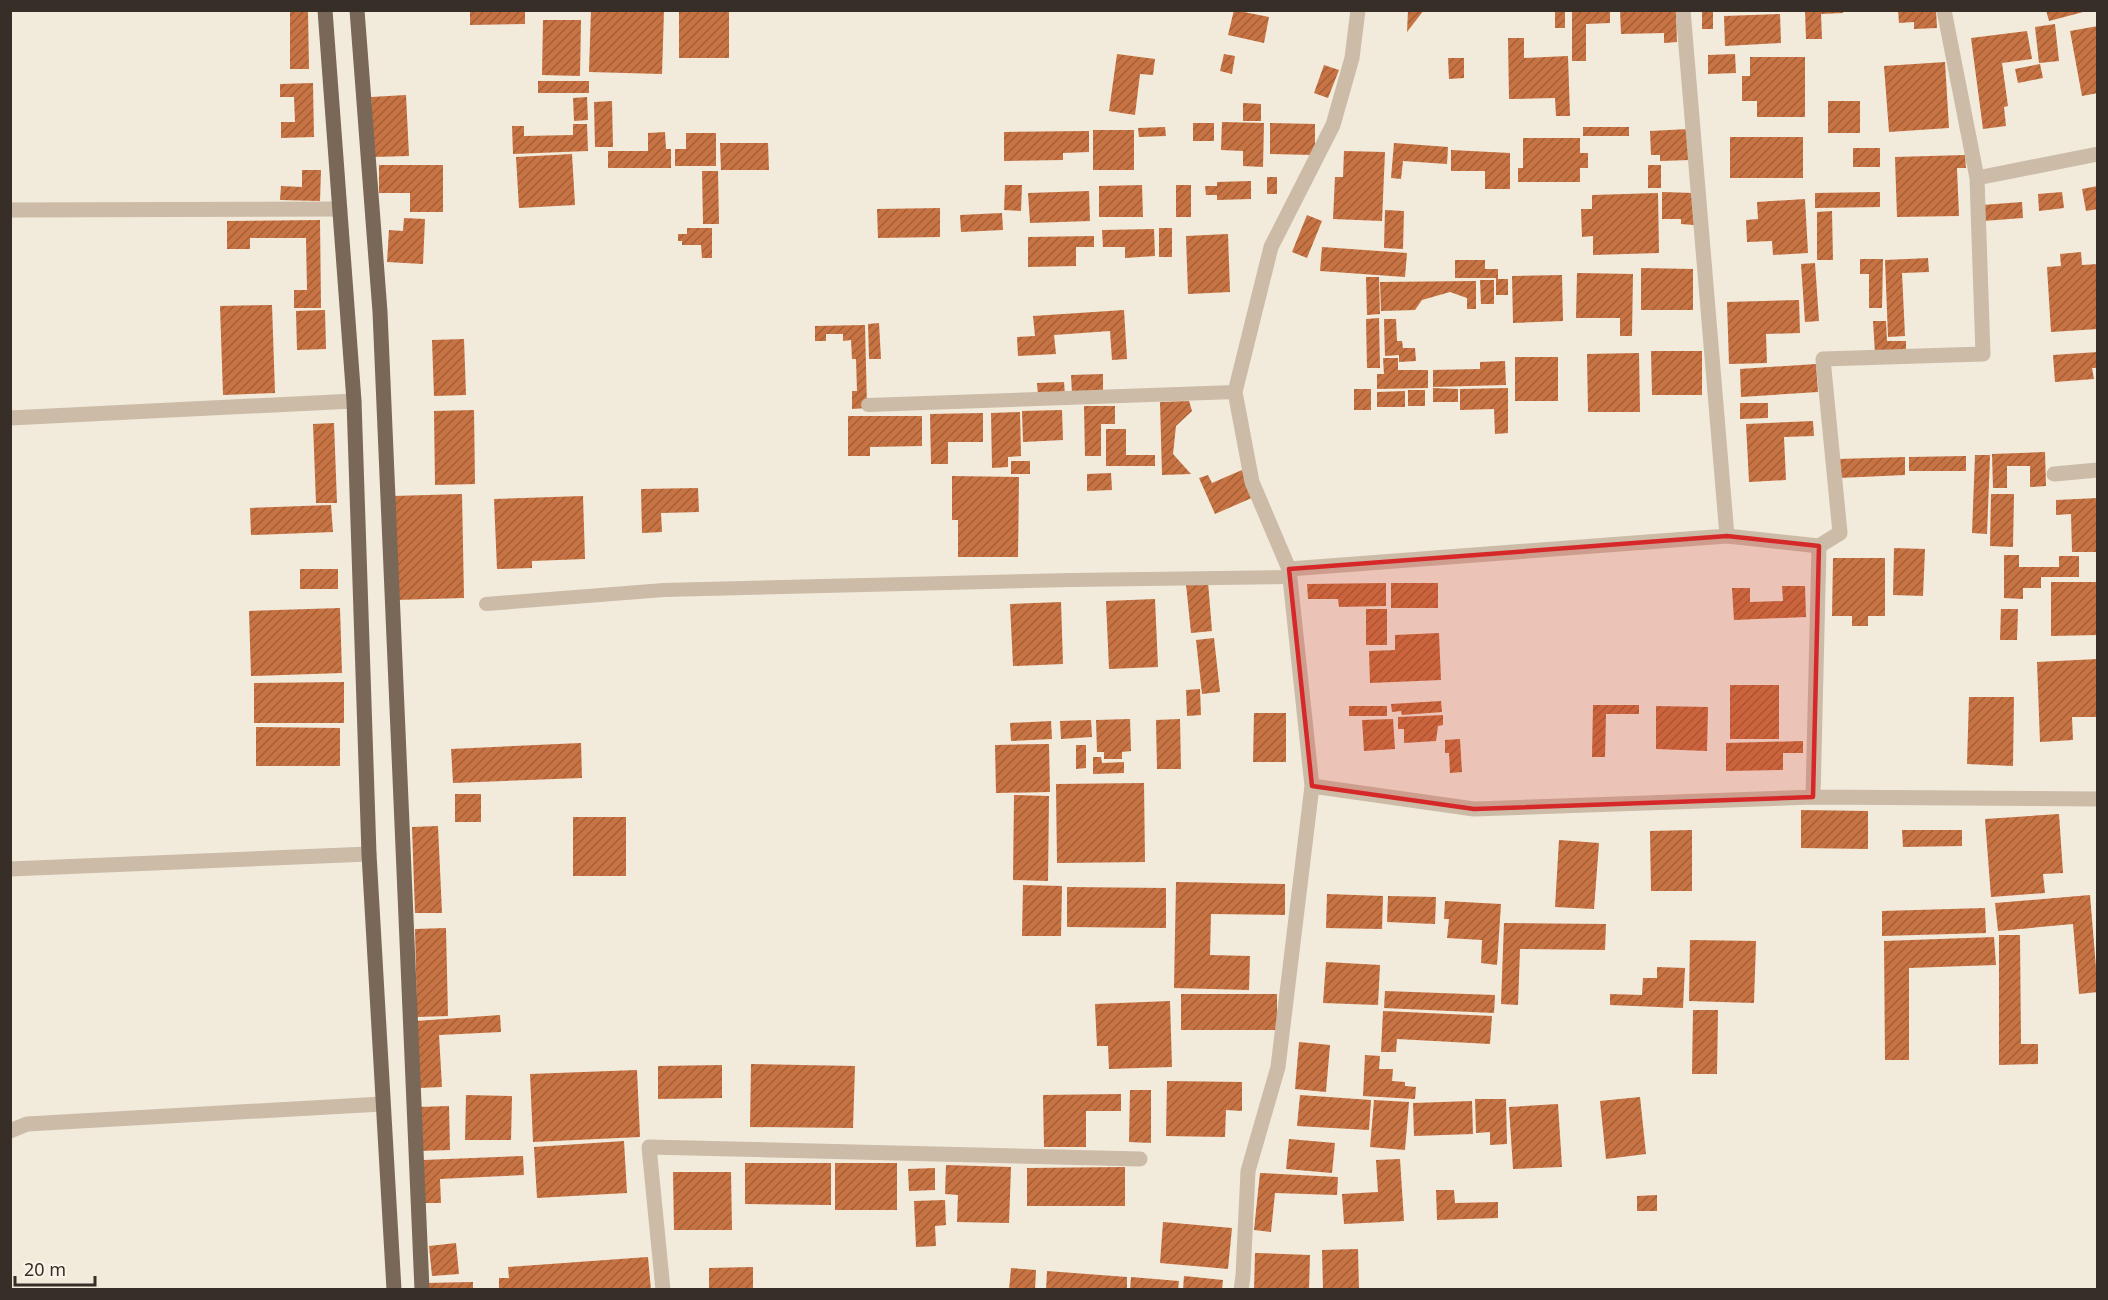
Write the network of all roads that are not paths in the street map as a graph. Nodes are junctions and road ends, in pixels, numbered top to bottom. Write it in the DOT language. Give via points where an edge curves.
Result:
graph roads {
  1 [pos="325,10"];
  2 [pos="357,10"];
  3 [pos="1358,10"];
  4 [pos="1683,10"];
  5 [pos="1944,10"];
  6 [pos="2097,154"];
  7 [pos="1977,178"];
  8 [pos="340,209"];
  9 [pos="10,210"];
  10 [pos="1235,392"];
  11 [pos="354,401"];
  12 [pos="868,405"];
  13 [pos="10,418"];
  14 [pos="2097,470"];
  15 [pos="2054,474"];
  16 [pos="1727,536"];
  17 [pos="1820,546"];
  18 [pos="1289,573"];
  19 [pos="486,604"];
  20 [pos="1312,786"];
  21 [pos="1813,797"];
  22 [pos="2097,799"];
  23 [pos="369,854"];
  24 [pos="10,869"];
  25 [pos="382,1104"];
  26 [pos="10,1131"];
  27 [pos="1140,1159"];
  28 [pos="394,1290"];
  29 [pos="422,1290"];
  30 [pos="663,1290"];
  31 [pos="1241,1290"];
  1 -- 8 [label="main road"];
  2 -- 29 [label="main road" via="380,312"];
  3 -- 10 [label="street" via="1352,58 1334,125 1271,248"];
  4 -- 16 [label="street"];
  5 -- 7 [label="street"];
  6 -- 7 [label="street"];
  7 -- 17 [label="street" via="1983,354 1823,358 1840,533"];
  8 -- 9 [label="street"];
  8 -- 11 [label="main road"];
  10 -- 12 [label="lane"];
  10 -- 18 [label="street" via="1252,482"];
  11 -- 13 [label="street"];
  11 -- 23 [label="main road"];
  14 -- 15 [label="street"];
  16 -- 17 [label="street"];
  16 -- 18 [label="street"];
  17 -- 21 [label="street"];
  18 -- 19 [label="lane" via="664,590"];
  18 -- 20 [label="street"];
  20 -- 21 [label="street" via="1474,808"];
  20 -- 31 [label="street" via="1278,1067 1248,1171"];
  21 -- 22 [label="street"];
  23 -- 24 [label="street"];
  23 -- 25 [label="main road"];
  25 -- 26 [label="street" via="27,1125"];
  25 -- 28 [label="main road"];
  27 -- 30 [label="street" via="649,1147"];
}
